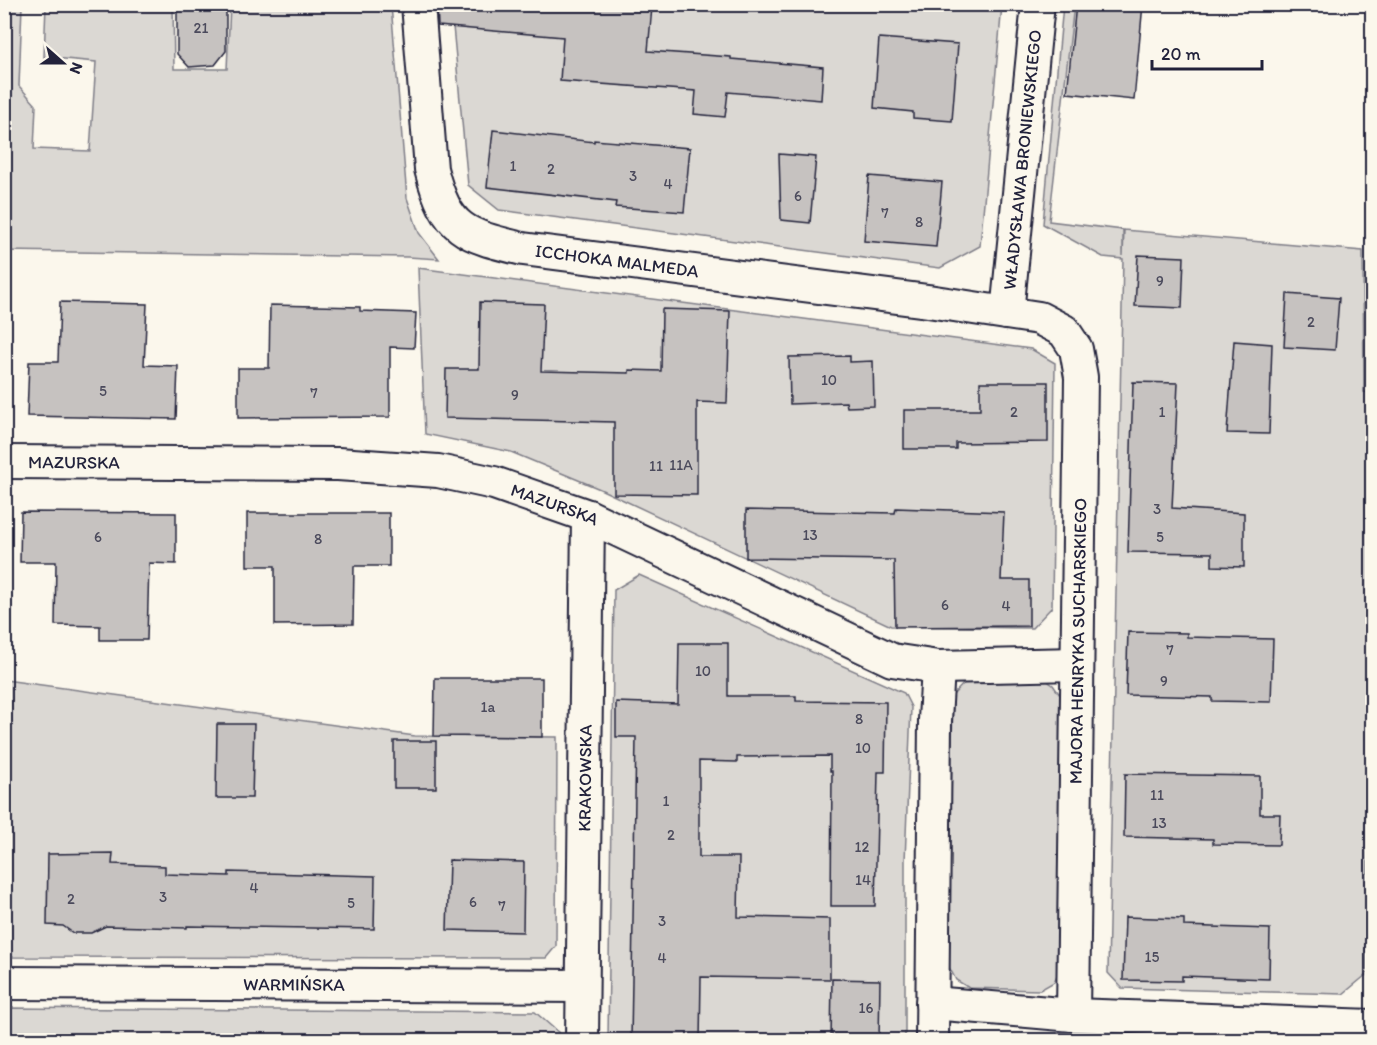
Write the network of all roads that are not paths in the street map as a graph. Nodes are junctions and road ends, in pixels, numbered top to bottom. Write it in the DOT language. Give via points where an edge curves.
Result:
graph roads {
  1 [pos="417,4"];
  2 [pos="1038,4"];
  3 [pos="1007,313"];
  4 [pos="4,462"];
  5 [pos="588,516"];
  6 [pos="1077,664"];
  7 [pos="938,667"];
  8 [pos="4,983"];
  9 [pos="582,986"];
  10 [pos="933,1003"];
  11 [pos="1073,1015"];
  12 [pos="1372,1026"];
  13 [pos="582,1041"];
  14 [pos="932,1041"];
  1 -- 3 [label="street, ICCHOKA MALMEDA" via="431,168 443,206 465,231 523,249"];
  2 -- 3 [label="street, WŁADYSŁAWA BRONIEWSKIEGO"];
  3 -- 6 [label="street, MAJORA HENRYKA SUCHARSKIEGO" via="1039,318 1064,331 1077,349 1081,377"];
  4 -- 5 [label="street, MAZURSKA" via="338,464 417,469 494,483"];
  5 -- 7 [label="street, MAZURSKA" via="892,660"];
  5 -- 9 [label="street, KRAKOWSKA"];
  6 -- 7 [label="street, MAZURSKA"];
  6 -- 11 [label="street, MAJORA HENRYKA SUCHARSKIEGO"];
  7 -- 10 [label="street"];
  8 -- 9 [label="street, WARMIŃSKA"];
  9 -- 13 [label="street, KRAKOWSKA"];
  10 -- 11 [label="street"];
  10 -- 14 [label="street"];
  11 -- 12 [label="street"];
}
